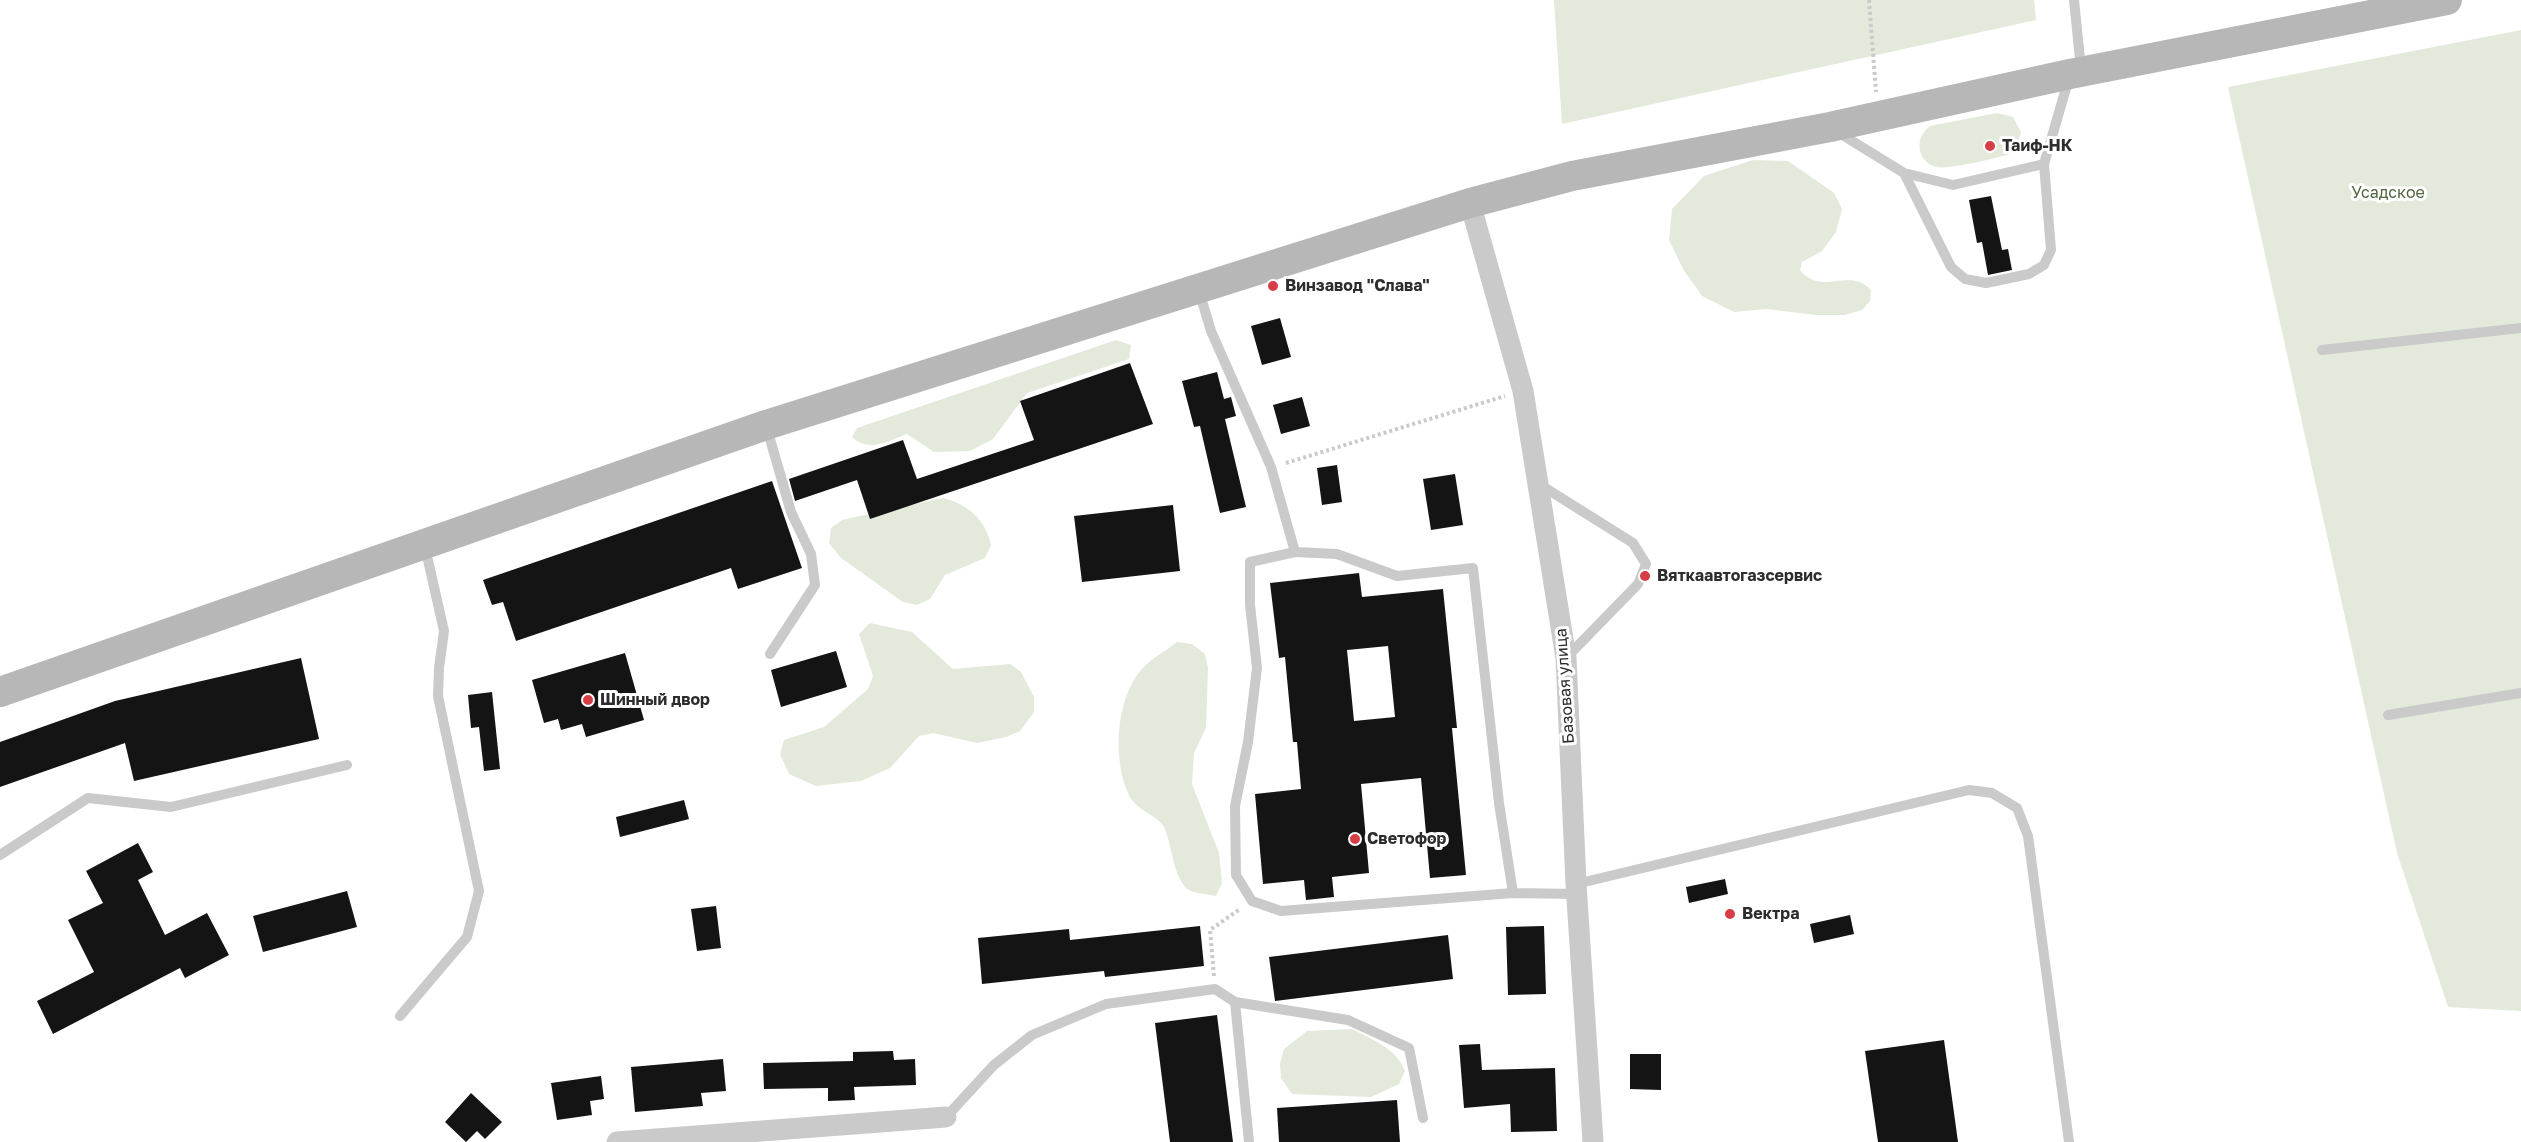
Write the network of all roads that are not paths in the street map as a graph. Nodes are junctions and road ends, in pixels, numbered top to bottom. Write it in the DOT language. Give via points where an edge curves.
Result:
graph roads {
  1 [pos="2074,0"];
  2 [pos="2447,0"];
  3 [pos="2076,73"];
  4 [pos="1830,127"];
  5 [pos="2044,164"];
  6 [pos="1904,173"];
  7 [pos="1470,203"];
  8 [pos="1199,289"];
  9 [pos="2521,328"];
  10 [pos="2322,350"];
  11 [pos="766,425"];
  12 [pos="1539,484"];
  13 [pos="424,544"];
  14 [pos="1295,552"];
  15 [pos="770,654"];
  16 [pos="1566,658"];
  17 [pos="0,692"];
  18 [pos="2521,693"];
  19 [pos="2388,715"];
  20 [pos="347,765"];
  21 [pos="0,855"];
  22 [pos="1576,889"];
  23 [pos="1513,893"];
  24 [pos="1235,1002"];
  25 [pos="400,1016"];
  26 [pos="946,1118"];
  27 [pos="1423,1118"];
  28 [pos="616,1142"];
  29 [pos="1249,1142"];
  30 [pos="1593,1142"];
  31 [pos="2069,1142"];
  1 -- 3 [label="lane"];
  2 -- 3 [label="main road"];
  3 -- 4 [label="main road"];
  3 -- 5 [label="lane"];
  4 -- 6 [label="lane"];
  4 -- 7 [label="main road" via="1572,176"];
  5 -- 6 [label="lane" via="1953,185"];
  5 -- 6 [label="lane" via="2052,250 2044,265 2029,274 1986,283 1965,279 1951,267"];
  7 -- 8 [label="main road"];
  7 -- 12 [label="street, Базовая улица" via="1523,391"];
  8 -- 11 [label="main road"];
  8 -- 14 [label="lane" via="1211,331 1271,467"];
  9 -- 10 [label="lane"];
  11 -- 13 [label="main road"];
  11 -- 15 [label="lane" via="791,512 811,555 815,585"];
  12 -- 16 [label="street, Базовая улица"];
  12 -- 16 [label="lane" via="1633,543 1646,564 1638,584"];
  13 -- 17 [label="main road"];
  13 -- 25 [label="lane" via="444,632 438,696 479,891 467,937"];
  14 -- 23 [label="lane" via="1337,554 1397,576 1473,568"];
  14 -- 23 [label="lane" via="1250,562 1257,668 1235,806 1236,875 1252,901 1281,911"];
  16 -- 22 [label="street, Базовая улица"];
  18 -- 19 [label="lane"];
  20 -- 21 [label="lane" via="171,807 88,798"];
  22 -- 23 [label="lane"];
  22 -- 30 [label="street, Базовая улица"];
  22 -- 31 [label="lane" via="1969,790 1992,793 2017,808 2028,836"];
  24 -- 26 [label="lane" via="1215,989 1106,1004 1032,1035 994,1065"];
  24 -- 27 [label="lane" via="1348,1020 1409,1048"];
  24 -- 29 [label="lane"];
  26 -- 28 [label="street"];
}
